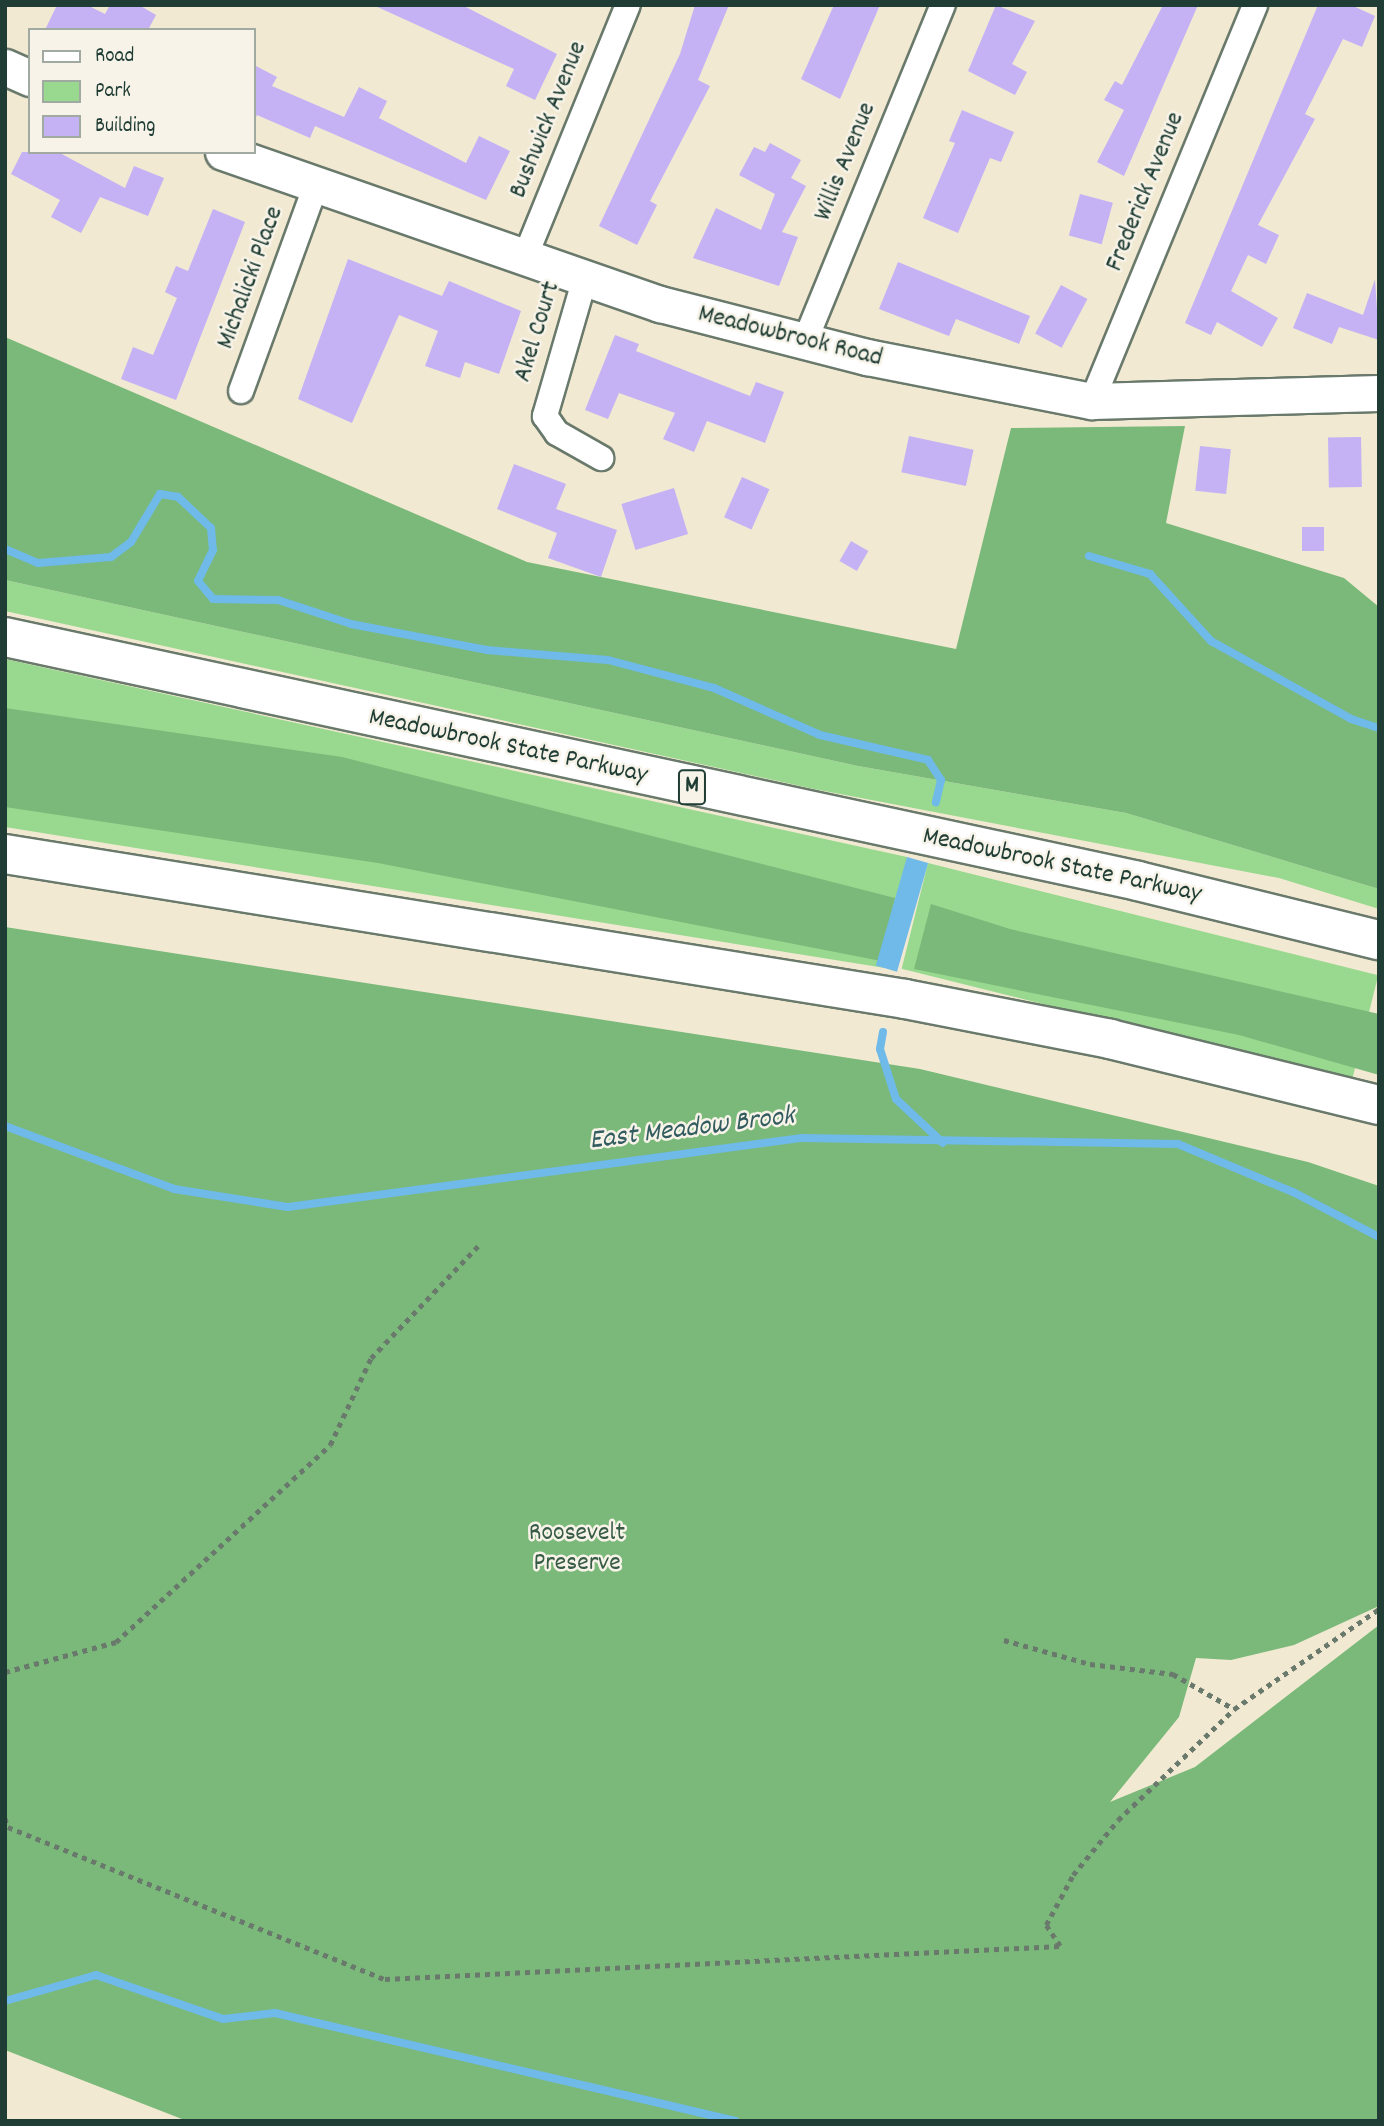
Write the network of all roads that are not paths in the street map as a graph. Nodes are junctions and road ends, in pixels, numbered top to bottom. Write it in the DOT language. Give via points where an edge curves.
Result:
graph roads {
  1 [pos="943,5"];
  2 [pos="1255,5"];
  3 [pos="623,7"];
  4 [pos="5,67"];
  5 [pos="28,77"];
  6 [pos="229,154"];
  7 [pos="316,185"];
  8 [pos="525,257"];
  9 [pos="585,278"];
  10 [pos="805,341"];
  11 [pos="241,391"];
  12 [pos="1379,393"];
  13 [pos="1092,401"];
  14 [pos="601,458"];
  15 [pos="5,637"];
  16 [pos="5,854"];
  17 [pos="1379,940"];
  18 [pos="1379,1105"];
  1 -- 10 [label="street, Willis Avenue"];
  2 -- 13 [label="street, Frederick Avenue"];
  3 -- 8 [label="street, Bushwick Avenue"];
  4 -- 5 [label="street"];
  6 -- 7 [label="street, Meadowbrook Road"];
  7 -- 8 [label="street, Meadowbrook Road"];
  7 -- 11 [label="street, Michalicki Place"];
  8 -- 9 [label="street, Meadowbrook Road"];
  9 -- 10 [label="street, Meadowbrook Road"];
  9 -- 14 [label="street, Akel Court" via="545,416 557,433"];
  10 -- 13 [label="street, Meadowbrook Road"];
  12 -- 13 [label="street, Meadowbrook Road"];
  15 -- 17 [label="highway, Meadowbrook State Parkway / M" via="1138,881"];
  16 -- 18 [label="highway" via="905,999 1110,1039"];
}
